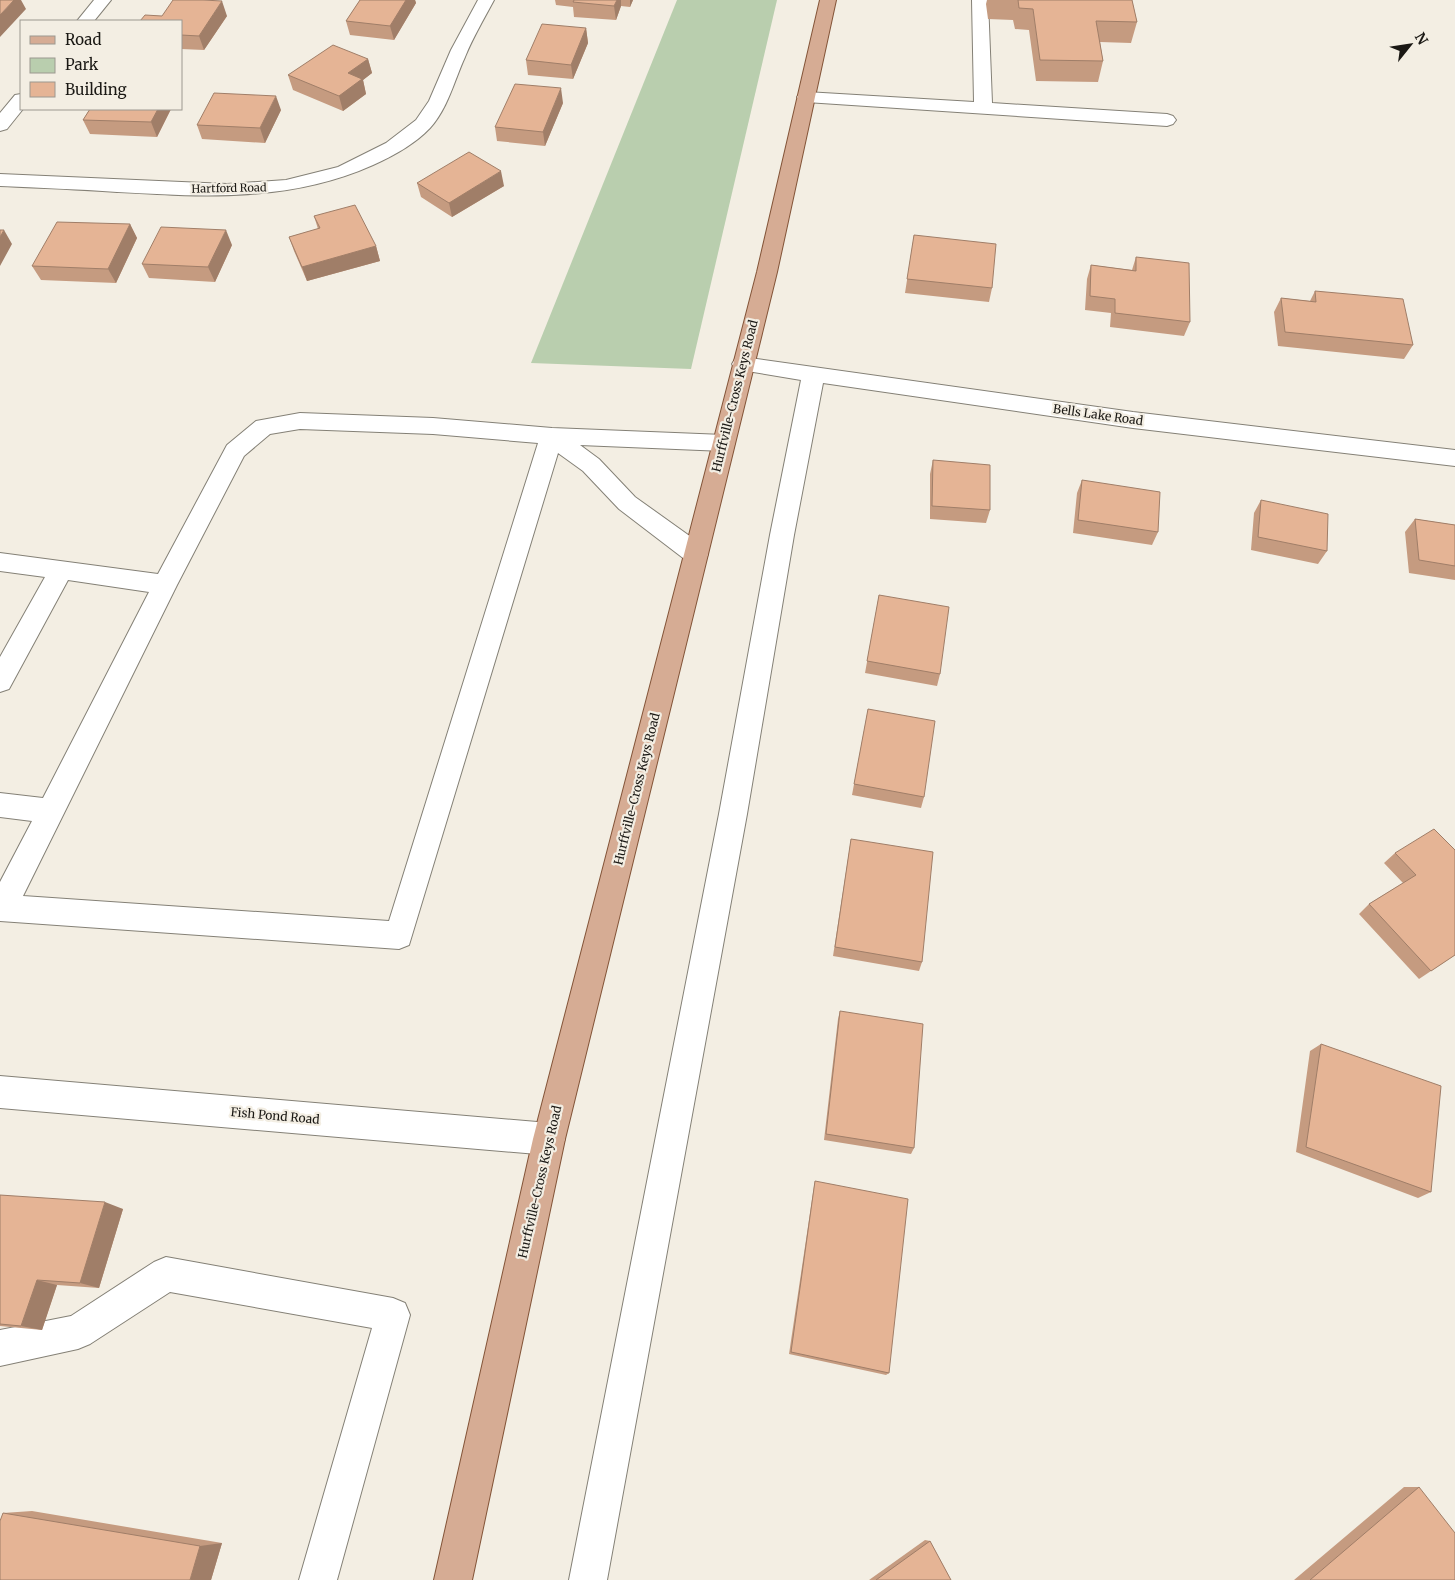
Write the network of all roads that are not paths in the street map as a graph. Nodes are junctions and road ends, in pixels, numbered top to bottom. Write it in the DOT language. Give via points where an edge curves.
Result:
graph roads {
  1 [pos="103,0"];
  2 [pos="486,0"];
  3 [pos="828,0"];
  4 [pos="980,0"];
  5 [pos="86,20"];
  6 [pos="806,97"];
  7 [pos="20,100"];
  8 [pos="983,108"];
  9 [pos="1167,120"];
  10 [pos="0,125"];
  11 [pos="0,180"];
  12 [pos="743,364"];
  13 [pos="813,376"];
  14 [pos="552,436"];
  15 [pos="724,442"];
  16 [pos="1455,458"];
  17 [pos="696,554"];
  18 [pos="0,562"];
  19 [pos="61,570"];
  20 [pos="165,584"];
  21 [pos="0,681"];
  22 [pos="0,805"];
  23 [pos="51,811"];
  24 [pos="0,1092"];
  25 [pos="549,1139"];
  26 [pos="0,1348"];
  27 [pos="318,1580"];
  28 [pos="453,1580"];
  29 [pos="588,1580"];
  1 -- 5 [label="street"];
  2 -- 11 [label="street, Hartford Road" via="424,123 387,151 342,172 253,190"];
  3 -- 6 [label="main road, Hurffville-Cross Keys Road"];
  4 -- 8 [label="street"];
  6 -- 8 [label="street"];
  6 -- 12 [label="main road, Hurffville-Cross Keys Road"];
  7 -- 10 [label="street"];
  8 -- 9 [label="street"];
  12 -- 13 [label="street, Bells Lake Road"];
  12 -- 15 [label="main road, Hurffville-Cross Keys Road"];
  13 -- 16 [label="street, Bells Lake Road" via="1132,420"];
  13 -- 29 [label="street"];
  14 -- 15 [label="street"];
  14 -- 17 [label="street" via="591,465 627,503"];
  14 -- 20 [label="street" via="300,420 264,427 235,451"];
  14 -- 23 [label="street" via="399,935 2,908"];
  15 -- 17 [label="main road, Hurffville-Cross Keys Road"];
  17 -- 25 [label="main road, Hurffville-Cross Keys Road"];
  18 -- 19 [label="street"];
  19 -- 20 [label="street"];
  19 -- 21 [label="street"];
  20 -- 23 [label="street"];
  22 -- 23 [label="street"];
  24 -- 25 [label="street, Fish Pond Road"];
  25 -- 28 [label="main road, Hurffville-Cross Keys Road"];
  26 -- 27 [label="street" via="78,1332 166,1274 392,1315"];
}
